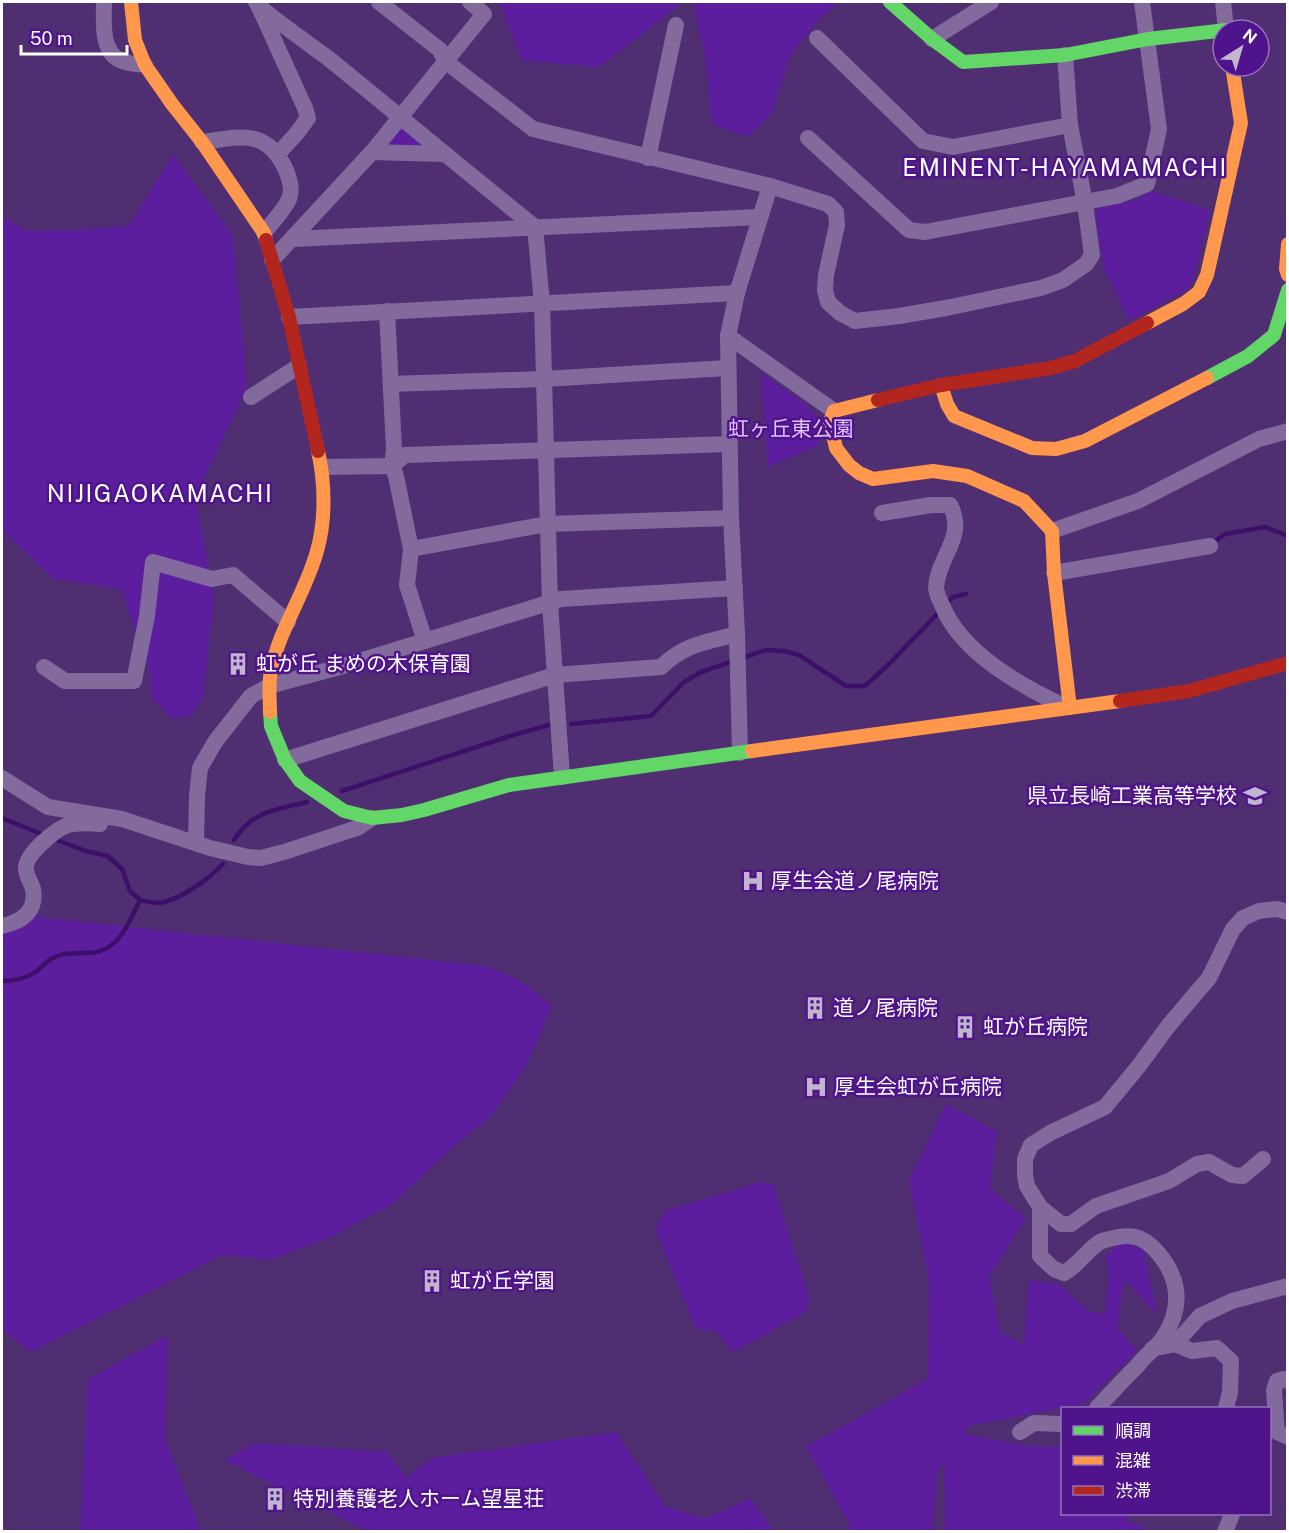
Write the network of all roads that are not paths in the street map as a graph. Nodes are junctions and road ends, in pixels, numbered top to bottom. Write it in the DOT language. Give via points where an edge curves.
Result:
graph roads {
  1 [pos="104,2"];
  2 [pos="131,2"];
  3 [pos="379,2"];
  4 [pos="470,2"];
  5 [pos="890,2"];
  6 [pos="991,2"];
  7 [pos="1142,2"];
  8 [pos="1223,2"];
  9 [pos="257,4"];
  10 [pos="1225,18"];
  11 [pos="676,25"];
  12 [pos="1211,31"];
  13 [pos="818,38"];
  14 [pos="932,39"];
  15 [pos="1148,39"];
  16 [pos="1065,55"];
  17 [pos="445,60"];
  18 [pos="145,65"];
  19 [pos="1234,78"];
  20 [pos="399,118"];
  21 [pos="1070,125"];
  22 [pos="808,138"];
  23 [pos="202,142"];
  24 [pos="372,152"];
  25 [pos="278,154"];
  26 [pos="444,154"];
  27 [pos="648,158"];
  28 [pos="770,186"];
  29 [pos="1085,203"];
  30 [pos="759,217"];
  31 [pos="535,227"];
  32 [pos="264,233"];
  33 [pos="293,238"];
  34 [pos="1287,244"];
  35 [pos="273,260"];
  36 [pos="1287,271"];
  37 [pos="1287,290"];
  38 [pos="737,293"];
  39 [pos="542,303"];
  40 [pos="387,311"];
  41 [pos="289,317"];
  42 [pos="728,336"];
  43 [pos="299,366"];
  44 [pos="727,368"];
  45 [pos="544,379"];
  46 [pos="391,384"];
  47 [pos="941,385"];
  48 [pos="251,397"];
  49 [pos="834,411"];
  50 [pos="1287,430"];
  51 [pos="729,444"];
  52 [pos="546,449"];
  53 [pos="392,466"];
  54 [pos="322,467"];
  55 [pos="882,513"];
  56 [pos="731,518"];
  57 [pos="547,524"];
  58 [pos="1052,531"];
  59 [pos="1210,546"];
  60 [pos="411,549"];
  61 [pos="1054,573"];
  62 [pos="735,588"];
  63 [pos="550,603"];
  64 [pos="288,622"];
  65 [pos="425,641"];
  66 [pos="737,642"];
  67 [pos="1287,663"];
  68 [pos="44,667"];
  69 [pos="555,675"];
  70 [pos="269,686"];
  71 [pos="1070,708"];
  72 [pos="740,753"];
  73 [pos="285,760"];
  74 [pos="562,777"];
  75 [pos="2,778"];
  76 [pos="372,818"];
  77 [pos="122,819"];
  78 [pos="196,841"];
  79 [pos="1287,912"];
  80 [pos="2,926"];
  81 [pos="1263,1159"];
  82 [pos="1040,1207"];
  83 [pos="1287,1286"];
  84 [pos="1174,1344"];
  85 [pos="1152,1349"];
  86 [pos="1287,1381"];
  87 [pos="1098,1407"];
  88 [pos="1226,1407"];
  89 [pos="1061,1424"];
  90 [pos="1020,1432"];
  91 [pos="1287,1437"];
  92 [pos="1232,1515"];
  93 [pos="1225,1532"];
  1 -- 18 [label="street" via="104,37 111,52 123,62"];
  2 -- 18 [label="street" via="135,40"];
  3 -- 17 [label="street" via="440,50"];
  4 -- 17 [label="street" via="484,14"];
  5 -- 14 [label="street"];
  6 -- 14 [label="street"];
  7 -- 15 [label="street"];
  8 -- 10 [label="street"];
  9 -- 20 [label="street"];
  9 -- 25 [label="street" via="308,118"];
  11 -- 27 [label="street"];
  12 -- 15 [label="street"];
  13 -- 21 [label="street" via="923,141 953,147"];
  14 -- 16 [label="street" via="963,62"];
  15 -- 16 [label="street"];
  15 -- 29 [label="street" via="1159,129 1148,184"];
  16 -- 21 [label="street"];
  17 -- 20 [label="street"];
  17 -- 27 [label="street" via="534,129"];
  18 -- 23 [label="street"];
  19 -- 47 [label="street" via="1241,123 1207,275 1199,292 1075,360 1051,368"];
  20 -- 24 [label="street"];
  20 -- 26 [label="street"];
  21 -- 29 [label="street"];
  22 -- 29 [label="street" via="909,230 925,232"];
  23 -- 25 [label="street" via="254,137"];
  23 -- 32 [label="street"];
  24 -- 26 [label="street"];
  24 -- 33 [label="street"];
  25 -- 32 [label="street" via="289,177 289,199"];
  26 -- 31 [label="street"];
  27 -- 28 [label="street"];
  28 -- 29 [label="street" via="828,204 836,212 825,290 828,302 855,321 946,308 1063,280 1092,255"];
  28 -- 30 [label="street"];
  30 -- 31 [label="street"];
  30 -- 38 [label="street"];
  31 -- 33 [label="street"];
  31 -- 39 [label="street"];
  32 -- 35 [label="street"];
  33 -- 35 [label="street"];
  34 -- 36 [label="street"];
  35 -- 41 [label="street"];
  37 -- 47 [label="street" via="1274,335 1248,356 1076,444 1056,449 1032,448 954,416"];
  38 -- 39 [label="street"];
  38 -- 42 [label="street"];
  39 -- 40 [label="street"];
  39 -- 45 [label="street"];
  40 -- 41 [label="street"];
  40 -- 46 [label="street"];
  41 -- 43 [label="street"];
  42 -- 44 [label="street"];
  42 -- 49 [label="street"];
  43 -- 48 [label="street"];
  43 -- 54 [label="street"];
  44 -- 45 [label="street"];
  44 -- 51 [label="street"];
  45 -- 46 [label="street"];
  45 -- 52 [label="street"];
  46 -- 53 [label="street"];
  47 -- 49 [label="street"];
  49 -- 58 [label="street" via="831,422 836,448 859,473 873,479 933,471 967,476 1024,501"];
  50 -- 58 [label="street" via="1259,439 1138,501"];
  51 -- 52 [label="street"];
  51 -- 56 [label="street"];
  52 -- 53 [label="street" via="405,455"];
  52 -- 57 [label="street"];
  53 -- 54 [label="street"];
  53 -- 60 [label="street"];
  54 -- 64 [label="street" via="323,511 317,551"];
  55 -- 71 [label="street" via="950,506 957,528 936,588 946,616 960,635 998,669"];
  56 -- 57 [label="street"];
  56 -- 62 [label="street"];
  57 -- 60 [label="street"];
  57 -- 63 [label="street"];
  58 -- 61 [label="street"];
  59 -- 61 [label="street"];
  60 -- 65 [label="street" via="407,585"];
  61 -- 71 [label="street"];
  62 -- 63 [label="street"];
  62 -- 66 [label="street"];
  63 -- 65 [label="street"];
  63 -- 69 [label="street"];
  64 -- 68 [label="street" via="233,575 212,579 153,562 134,681 65,681"];
  64 -- 70 [label="street"];
  65 -- 70 [label="street"];
  66 -- 69 [label="street" via="692,646 674,654 661,667"];
  66 -- 72 [label="street"];
  67 -- 71 [label="street" via="1189,691"];
  69 -- 73 [label="street"];
  69 -- 74 [label="street"];
  70 -- 73 [label="street" via="271,726"];
  70 -- 78 [label="street" via="251,696 200,768"];
  71 -- 72 [label="street"];
  72 -- 74 [label="street"];
  73 -- 76 [label="street" via="311,790 344,811"];
  74 -- 76 [label="street" via="509,785 413,813"];
  75 -- 77 [label="street" via="48,807"];
  76 -- 78 [label="street" via="357,828 261,858 210,848"];
  77 -- 78 [label="street"];
  77 -- 80 [label="street" via="115,826 84,822 66,826 41,844 26,868 33,890 30,911 21,920"];
  79 -- 82 [label="street" via="1260,911 1243,918 1233,929 1209,978 1106,1107 1031,1145 1025,1159 1027,1186"];
  81 -- 82 [label="street" via="1243,1176 1232,1175 1209,1162 1197,1164 1169,1180 1096,1206 1071,1224 1060,1224"];
  82 -- 85 [label="street" via="1040,1256 1054,1269 1064,1273 1099,1242 1125,1236 1138,1236 1151,1244 1170,1268 1177,1306 1162,1338"];
  83 -- 84 [label="street" via="1232,1301 1200,1316"];
  84 -- 85 [label="street"];
  84 -- 88 [label="street" via="1192,1351 1217,1348 1231,1361"];
  85 -- 87 [label="street"];
  86 -- 91 [label="street" via="1277,1382 1274,1390 1277,1432"];
  89 -- 90 [label="street" via="1034,1423"];
  92 -- 93 [label="street"];
}
